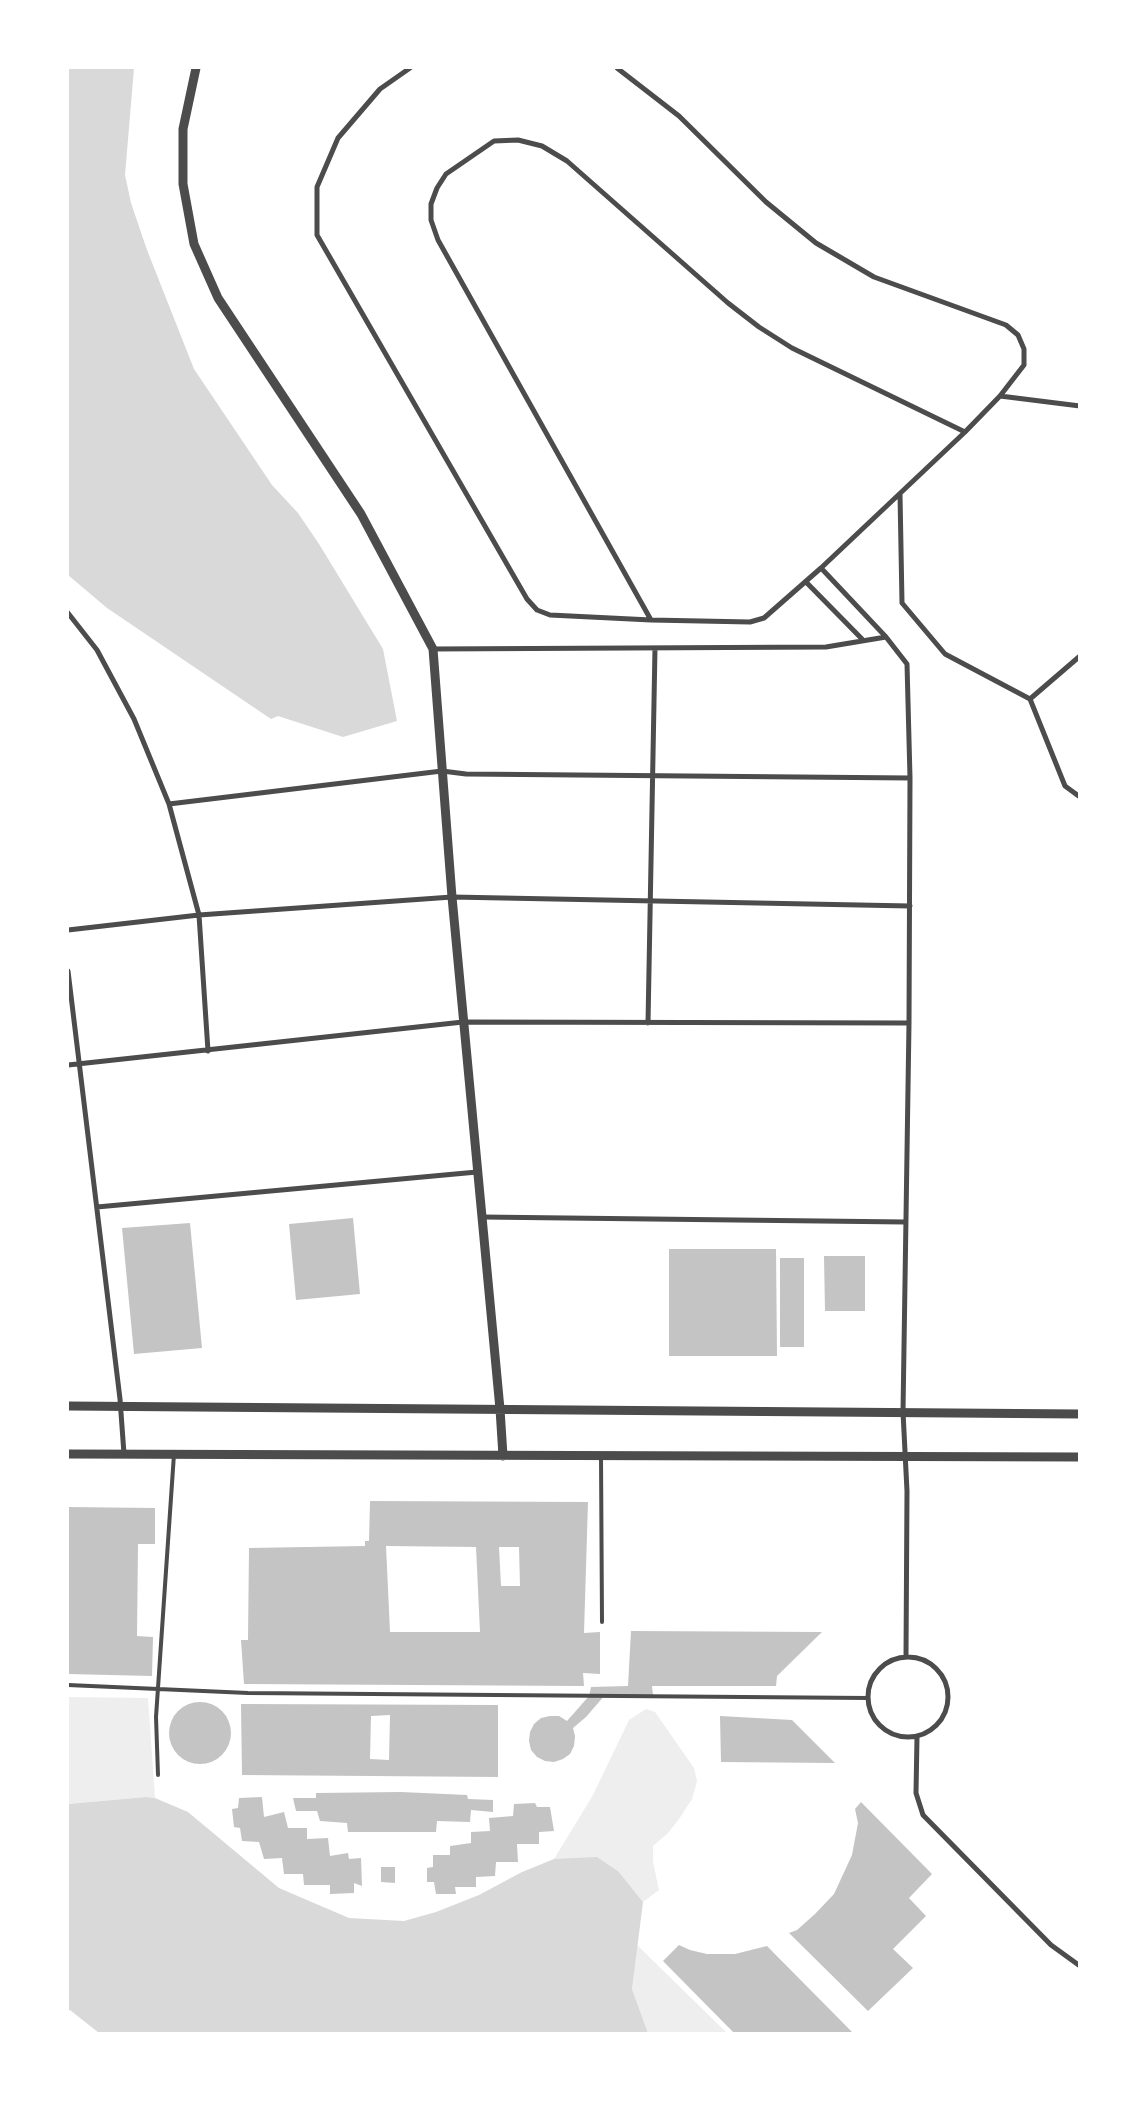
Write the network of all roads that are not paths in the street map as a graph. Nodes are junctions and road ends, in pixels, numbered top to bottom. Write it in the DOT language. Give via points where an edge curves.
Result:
graph roads {
  1 [pos="196,68"];
  2 [pos="410,68"];
  3 [pos="617,68"];
  4 [pos="1000,396"];
  5 [pos="1080,406"];
  6 [pos="965,432"];
  7 [pos="900,494"];
  8 [pos="821,568"];
  9 [pos="806,582"];
  10 [pos="68,612"];
  11 [pos="651,620"];
  12 [pos="886,636"];
  13 [pos="862,639"];
  14 [pos="656,648"];
  15 [pos="433,649"];
  16 [pos="1080,656"];
  17 [pos="1030,700"];
  18 [pos="442,771"];
  19 [pos="653,776"];
  20 [pos="910,778"];
  21 [pos="1080,796"];
  22 [pos="168,804"];
  23 [pos="452,897"];
  24 [pos="650,900"];
  25 [pos="910,906"];
  26 [pos="198,915"];
  27 [pos="68,930"];
  28 [pos="68,971"];
  29 [pos="463,1022"];
  30 [pos="910,1023"];
  31 [pos="648,1024"];
  32 [pos="208,1051"];
  33 [pos="68,1064"];
  34 [pos="80,1064"];
  35 [pos="478,1172"];
  36 [pos="97,1206"];
  37 [pos="482,1217"];
  38 [pos="906,1222"];
  39 [pos="68,1406"];
  40 [pos="121,1406"];
  41 [pos="500,1409"];
  42 [pos="903,1412"];
  43 [pos="1080,1414"];
  44 [pos="68,1454"];
  45 [pos="124,1454"];
  46 [pos="174,1454"];
  47 [pos="503,1456"];
  48 [pos="600,1456"];
  49 [pos="906,1457"];
  50 [pos="1080,1458"];
  51 [pos="602,1622"];
  52 [pos="906,1656"];
  53 [pos="68,1685"];
  54 [pos="158,1688"];
  55 [pos="868,1698"];
  56 [pos="918,1737"];
  57 [pos="158,1775"];
  58 [pos="1080,1966"];
  1 -- 15 [label="street" via="183,129 183,184 194,244 218,298 361,514"];
  2 -- 11 [label="street" via="380,89 338,138 316,187 317,235 527,599 537,610 550,615"];
  3 -- 4 [label="street" via="680,116 766,202 816,243 874,277 1006,326 1018,335 1024,349 1024,366"];
  4 -- 5 [label="street"];
  4 -- 6 [label="street"];
  6 -- 7 [label="street"];
  6 -- 11 [label="street" via="792,348 759,327 567,161 542,146 518,140 494,141 446,174 431,204 431,220 438,240"];
  7 -- 8 [label="street"];
  7 -- 17 [label="street" via="902,603 945,654"];
  8 -- 9 [label="street"];
  8 -- 12 [label="street"];
  9 -- 11 [label="street" via="764,618 750,622"];
  9 -- 13 [label="street"];
  10 -- 22 [label="street" via="97,650 134,719"];
  12 -- 13 [label="street"];
  12 -- 20 [label="street" via="907,664"];
  13 -- 14 [label="street" via="826,647"];
  14 -- 15 [label="street"];
  14 -- 19 [label="street"];
  15 -- 18 [label="street"];
  16 -- 17 [label="street"];
  17 -- 21 [label="street" via="1066,786"];
  18 -- 19 [label="street"];
  18 -- 22 [label="street"];
  18 -- 23 [label="street"];
  19 -- 20 [label="street"];
  19 -- 24 [label="street"];
  20 -- 25 [label="street"];
  22 -- 26 [label="street"];
  23 -- 24 [label="street"];
  23 -- 26 [label="street"];
  23 -- 29 [label="street"];
  24 -- 25 [label="street"];
  24 -- 31 [label="street"];
  25 -- 30 [label="street"];
  26 -- 27 [label="street"];
  26 -- 32 [label="street"];
  28 -- 34 [label="street"];
  29 -- 31 [label="street"];
  29 -- 32 [label="street"];
  29 -- 35 [label="street"];
  30 -- 31 [label="street"];
  30 -- 38 [label="street"];
  32 -- 34 [label="street"];
  33 -- 34 [label="street"];
  34 -- 36 [label="street"];
  35 -- 36 [label="street"];
  35 -- 37 [label="street"];
  36 -- 40 [label="street"];
  37 -- 38 [label="street"];
  37 -- 41 [label="street"];
  38 -- 42 [label="street"];
  39 -- 40 [label="street"];
  40 -- 41 [label="street"];
  40 -- 45 [label="street"];
  41 -- 42 [label="street"];
  41 -- 47 [label="street"];
  42 -- 43 [label="street"];
  42 -- 49 [label="street"];
  44 -- 45 [label="street"];
  45 -- 46 [label="street"];
  46 -- 47 [label="street"];
  46 -- 54 [label="lane"];
  47 -- 48 [label="street"];
  48 -- 49 [label="street"];
  48 -- 51 [label="lane"];
  49 -- 50 [label="street"];
  49 -- 52 [label="street"];
  52 -- 55 [label="street" via="885,1664 875,1674"];
  52 -- 56 [label="street" via="928,1662 941,1672 947,1685 949,1703 944,1716 936,1726"];
  53 -- 54 [label="lane"];
  54 -- 55 [label="lane" via="248,1693"];
  54 -- 57 [label="lane"];
  55 -- 56 [label="street" via="876,1721 886,1731 903,1737"];
  56 -- 58 [label="street" via="916,1793 923,1815 1051,1945"];
}
